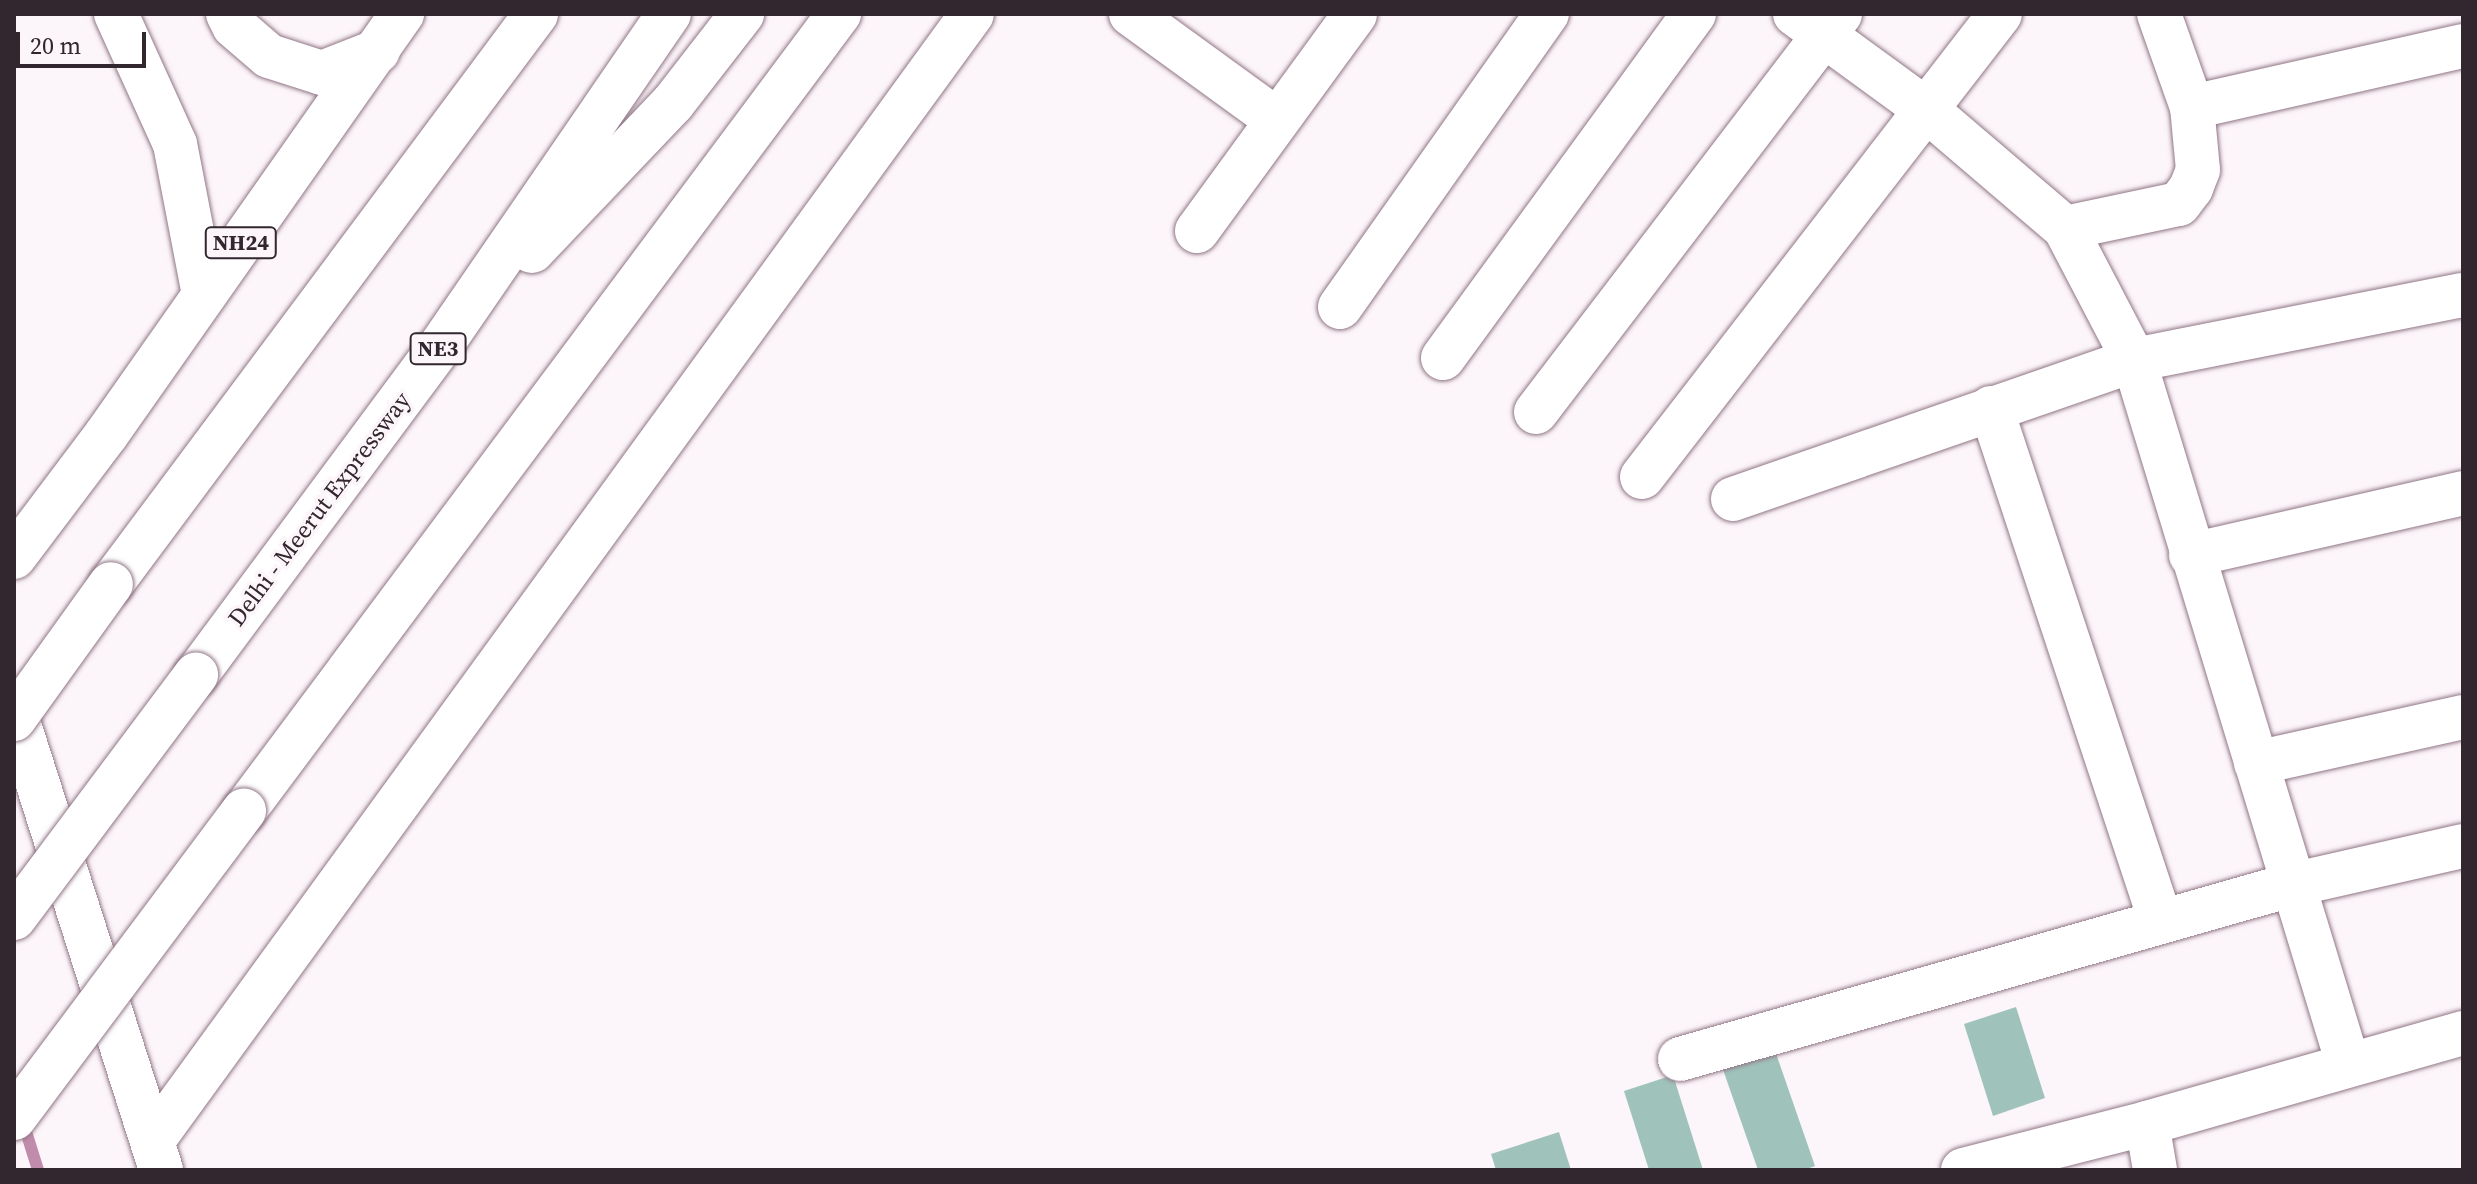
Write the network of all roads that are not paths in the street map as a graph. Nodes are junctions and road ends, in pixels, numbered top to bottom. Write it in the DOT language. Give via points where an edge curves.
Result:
graph roads {
  1 [pos="116,14"];
  2 [pos="228,14"];
  3 [pos="402,14"];
  4 [pos="528,14"];
  5 [pos="536,14"];
  6 [pos="669,14"];
  7 [pos="742,14"];
  8 [pos="839,14"];
  9 [pos="972,14"];
  10 [pos="1131,14"];
  11 [pos="1355,14"];
  12 [pos="1547,14"];
  13 [pos="1694,14"];
  14 [pos="2000,14"];
  15 [pos="2159,14"];
  16 [pos="1820,21"];
  17 [pos="2463,46"];
  18 [pos="378,51"];
  19 [pos="498,64"];
  20 [pos="2192,107"];
  21 [pos="1928,111"];
  22 [pos="1277,120"];
  23 [pos="2065,228"];
  24 [pos="1197,231"];
  25 [pos="204,295"];
  26 [pos="2463,295"];
  27 [pos="1340,307"];
  28 [pos="440,347"];
  29 [pos="1443,358"];
  30 [pos="2134,360"];
  31 [pos="1991,408"];
  32 [pos="1536,412"];
  33 [pos="1642,477"];
  34 [pos="2463,493"];
  35 [pos="1733,499"];
  36 [pos="2191,555"];
  37 [pos="14,557"];
  38 [pos="14,709"];
  39 [pos="2463,717"];
  40 [pos="14,719"];
  41 [pos="2256,763"];
  42 [pos="2463,846"];
  43 [pos="2291,885"];
  44 [pos="14,918"];
  45 [pos="2161,922"];
  46 [pos="2463,1033"];
  47 [pos="1680,1059"];
  48 [pos="2348,1064"];
  49 [pos="14,1118"];
  50 [pos="2147,1123"];
  51 [pos="157,1155"];
  52 [pos="1963,1170"];
  53 [pos="2155,1170"];
  1 -- 25 [label="main road" via="175,144"];
  2 -- 18 [label="main road" via="234,26 269,56 322,73"];
  3 -- 18 [label="main road"];
  4 -- 19 [label="main road"];
  5 -- 19 [label="main road"];
  6 -- 28 [label="main road, Delhi - Meerut Expressway / NE3"];
  7 -- 28 [label="main road" via="673,103"];
  8 -- 49 [label="main road, bridge"];
  9 -- 51 [label="main road"];
  10 -- 22 [label="main road"];
  11 -- 22 [label="main road"];
  12 -- 27 [label="main road"];
  13 -- 29 [label="main road"];
  14 -- 21 [label="main road"];
  15 -- 20 [label="main road"];
  16 -- 21 [label="main road"];
  16 -- 32 [label="main road"];
  17 -- 20 [label="main road"];
  18 -- 25 [label="main road, NH24"];
  19 -- 40 [label="main road, bridge"];
  20 -- 23 [label="main road" via="2198,170 2179,204"];
  21 -- 23 [label="main road"];
  21 -- 33 [label="main road"];
  22 -- 24 [label="main road"];
  23 -- 30 [label="main road"];
  25 -- 37 [label="main road, NH24"];
  26 -- 30 [label="main road"];
  28 -- 44 [label="main road, Delhi - Meerut Expressway / NE3, bridge"];
  30 -- 31 [label="main road"];
  30 -- 36 [label="main road"];
  31 -- 35 [label="main road"];
  31 -- 45 [label="main road"];
  34 -- 36 [label="main road"];
  36 -- 41 [label="main road"];
  38 -- 51 [label="main road"];
  39 -- 41 [label="main road"];
  41 -- 43 [label="main road"];
  42 -- 43 [label="main road"];
  43 -- 45 [label="main road"];
  43 -- 48 [label="main road"];
  45 -- 47 [label="main road"];
  46 -- 48 [label="main road"];
  48 -- 50 [label="main road"];
  50 -- 52 [label="main road"];
  50 -- 53 [label="main road"];
}
